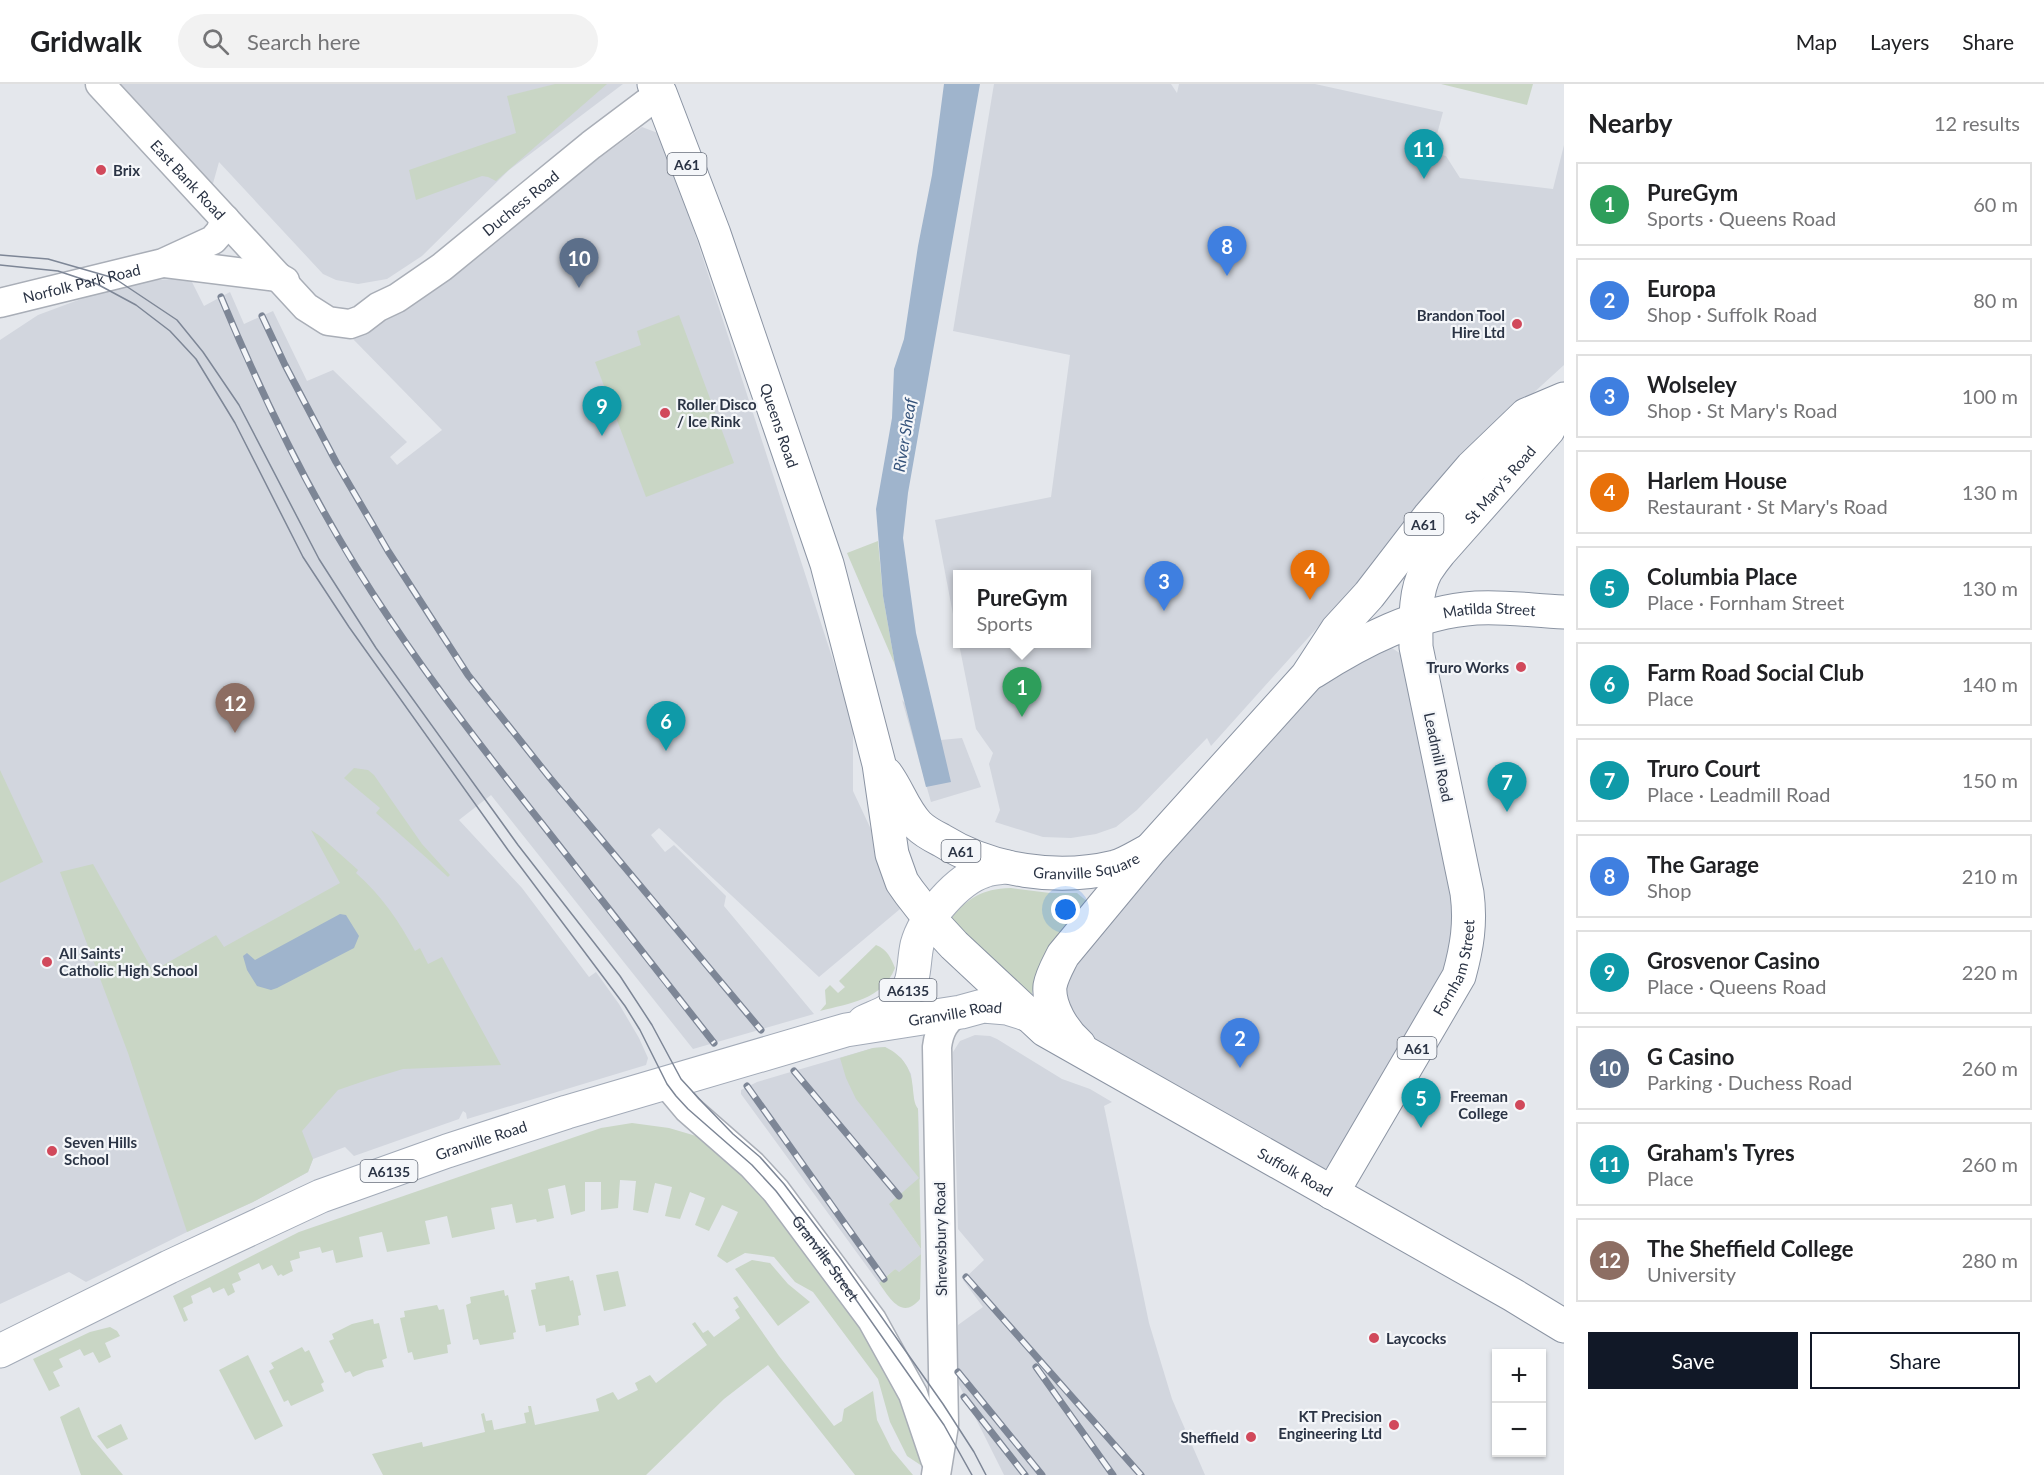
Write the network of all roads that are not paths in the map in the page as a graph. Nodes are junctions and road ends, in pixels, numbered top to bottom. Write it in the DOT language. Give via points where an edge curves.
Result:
graph roads {
  1 [pos="100,84"];
  2 [pos="658,87"];
  3 [pos="225,219"];
  4 [pos="163,263"];
  5 [pos="278,277"];
  6 [pos="0,303"];
  7 [pos="378,307"];
  8 [pos="1564,399"];
  9 [pos="1564,612"];
  10 [pos="1416,620"];
  11 [pos="1307,676"];
  12 [pos="879,764"];
  13 [pos="1150,850"];
  14 [pos="1007,867"];
  15 [pos="1467,893"];
  16 [pos="930,919"];
  17 [pos="961,1012"];
  18 [pos="1029,1016"];
  19 [pos="846,1030"];
  20 [pos="1092,1056"];
  21 [pos="667,1084"];
  22 [pos="1332,1192"];
  23 [pos="1564,1326"];
  24 [pos="0,1351"];
  25 [pos="936,1469"];
  1 -- 3 [label="street, East Bank Road"];
  2 -- 7 [label="street, Duchess Road" via="495,225 417,286"];
  2 -- 12 [label="main road, Queens Road / A61" via="806,498 835,590"];
  3 -- 4 [label="street, Norfolk Park Road" via="213,240"];
  3 -- 5 [label="street, East Bank Road"];
  4 -- 5 [label="street, Norfolk Park Road"];
  4 -- 6 [label="street, Norfolk Park Road"];
  5 -- 7 [label="street, East Bank Road" via="322,304 341,309"];
  8 -- 10 [label="main road, St Mary's Road / A61" via="1548,430 1425,572"];
  8 -- 11 [label="main road, St Mary's Road / A61" via="1526,415 1472,467 1337,630"];
  9 -- 10 [label="main road, Matilda Street" via="1476,608"];
  10 -- 11 [label="main road, St Mary's Road / A61" via="1345,652"];
  10 -- 15 [label="main road, Leadmill Road / A61" via="1416,647"];
  11 -- 13 [label="main road, St Mary's Road / A61"];
  12 -- 14 [label="main road, Queens Road / A61" via="919,825 953,848"];
  12 -- 16 [label="main road, Queens Road / A61" via="890,847 902,882"];
  13 -- 14 [label="main road, Granville Square / A61" via="1117,867 1083,872"];
  13 -- 20 [label="main road, Granville Square / A61" via="1063,955 1050,984 1061,1023"];
  14 -- 16 [label="main road, Granville Square / A6135" via="984,871 967,881"];
  15 -- 22 [label="main road, Fornham Street / A61" via="1469,930 1459,976"];
  16 -- 18 [label="main road, A61"];
  16 -- 19 [label="main road, Granville Road / A6135" via="918,943 914,977 903,999 893,1009"];
  17 -- 18 [label="main road, Granville Road / A6135" via="983,1006 1007,1008"];
  17 -- 19 [label="main road, Granville Road / A6135"];
  17 -- 25 [label="street, Shrewsbury Road" via="947,1020 937,1047 944,1425"];
  18 -- 20 [label="main road, Suffolk Road / A61"];
  19 -- 21 [label="main road, Granville Road / A6135"];
  20 -- 22 [label="main road, Suffolk Road / A61"];
  21 -- 24 [label="main road, Granville Road / A6135" via="556,1115 321,1196"];
  21 -- 25 [label="street, Granville Street" via="688,1109 776,1191 872,1320 914,1394"];
  22 -- 23 [label="main road, Suffolk Road / A61"];
}
